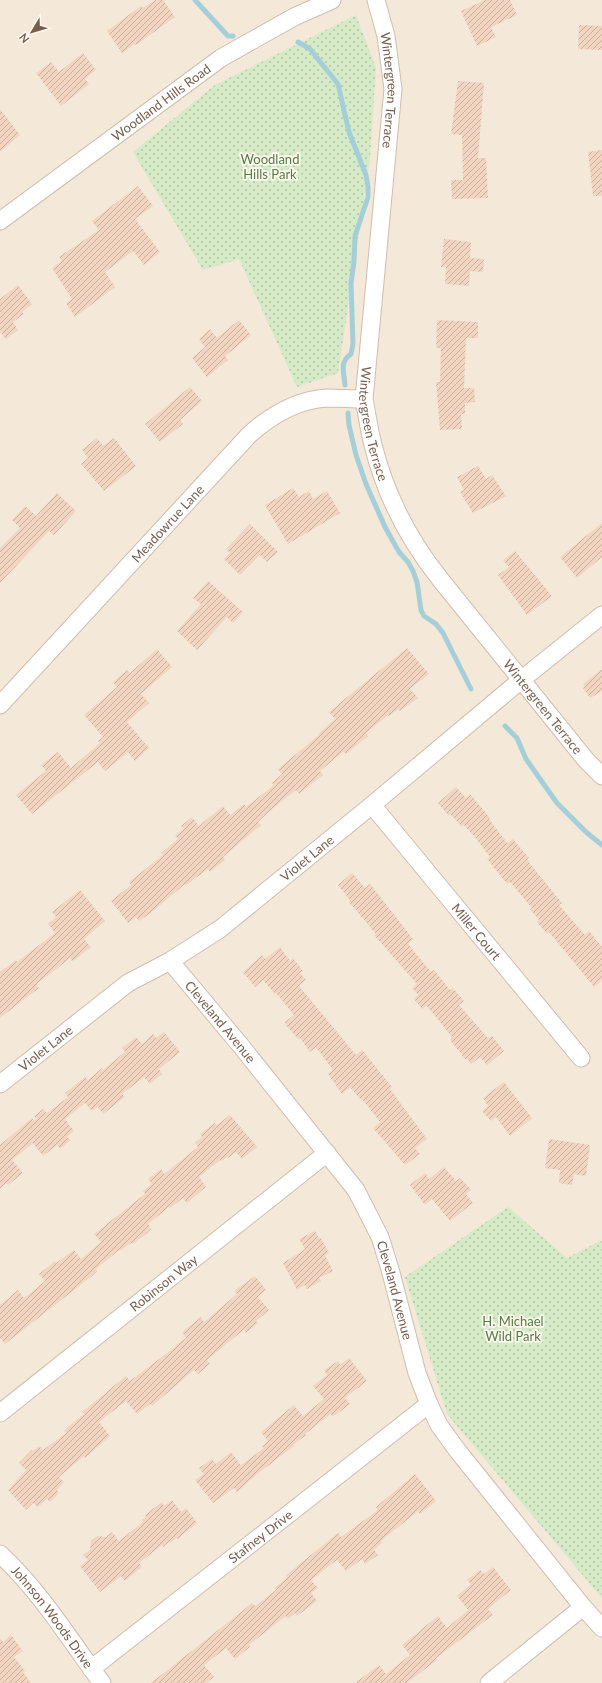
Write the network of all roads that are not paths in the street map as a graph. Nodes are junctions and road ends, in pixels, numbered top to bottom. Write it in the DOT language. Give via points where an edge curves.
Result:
graph roads {
  1 [pos="332,0"];
  2 [pos="376,0"];
  3 [pos="0,221"];
  4 [pos="364,399"];
  5 [pos="602,615"];
  6 [pos="521,680"];
  7 [pos="0,705"];
  8 [pos="602,776"];
  9 [pos="372,805"];
  10 [pos="170,961"];
  11 [pos="581,1058"];
  12 [pos="0,1084"];
  13 [pos="327,1153"];
  14 [pos="429,1404"];
  15 [pos="0,1413"];
  16 [pos="0,1554"];
  17 [pos="583,1607"];
  18 [pos="602,1628"];
  19 [pos="91,1669"];
  20 [pos="102,1683"];
  21 [pos="489,1683"];
  1 -- 3 [label="street, Woodland Hills Road" via="294,17 221,58"];
  2 -- 4 [label="street, Wintergreen Terrace" via="386,36 393,89"];
  4 -- 6 [label="street, Wintergreen Terrace" via="372,444 382,474 408,530 434,572"];
  4 -- 7 [label="street, Meadowrue Lane" via="326,398 305,402 284,409 265,420 249,434"];
  5 -- 6 [label="street, Violet Lane"];
  6 -- 8 [label="street, Wintergreen Terrace"];
  6 -- 9 [label="street, Violet Lane"];
  9 -- 10 [label="street, Violet Lane" via="220,929"];
  9 -- 11 [label="street, Miller Court"];
  10 -- 12 [label="street, Violet Lane" via="128,984"];
  10 -- 13 [label="street, Cleveland Avenue"];
  13 -- 14 [label="street, Cleveland Avenue" via="356,1190 380,1237 417,1373"];
  13 -- 15 [label="street, Robinson Way"];
  14 -- 17 [label="street, Cleveland Avenue" via="439,1425 457,1450"];
  14 -- 19 [label="street, Stafney Drive"];
  16 -- 19 [label="street, Johnson Woods Drive" via="18,1571 57,1619"];
  17 -- 18 [label="street, Cleveland Avenue"];
  17 -- 21 [label="street"];
  19 -- 20 [label="street, Johnson Woods Drive"];
}
